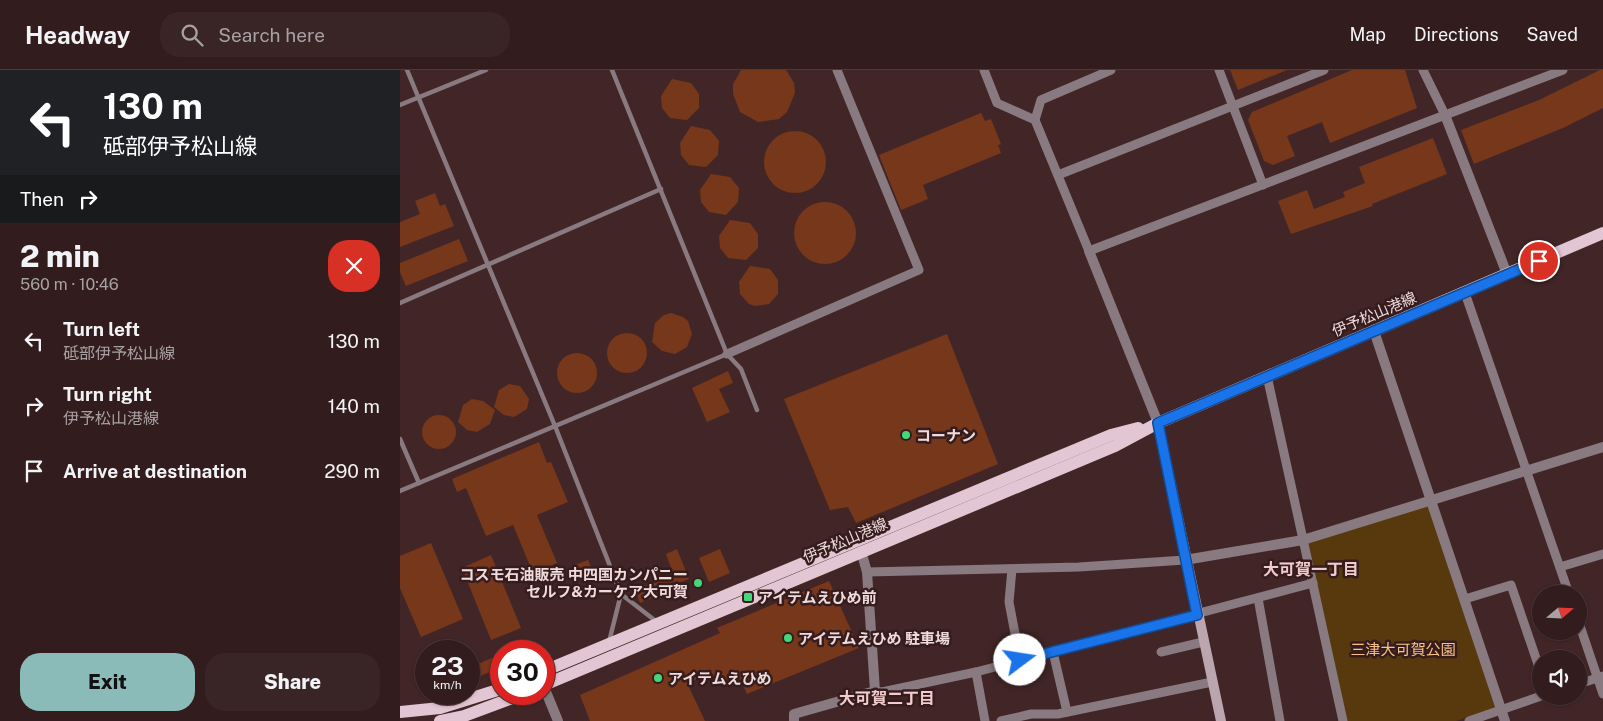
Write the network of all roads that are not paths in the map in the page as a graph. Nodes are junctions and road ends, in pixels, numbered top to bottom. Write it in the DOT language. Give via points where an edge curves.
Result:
graph roads {
  1 [pos="407,70"];
  2 [pos="486,70"];
  3 [pos="612,70"];
  4 [pos="837,70"];
  5 [pos="984,70"];
  6 [pos="1111,70"];
  7 [pos="1219,70"];
  8 [pos="1324,70"];
  9 [pos="1423,70"];
  10 [pos="1563,70"];
  11 [pos="418,97"];
  12 [pos="400,105"];
  13 [pos="1233,107"];
  14 [pos="1444,115"];
  15 [pos="1035,120"];
  16 [pos="1058,175"];
  17 [pos="1263,185"];
  18 [pos="661,190"];
  19 [pos="1603,233"];
  20 [pos="1088,251"];
  21 [pos="487,265"];
  22 [pos="1507,274"];
  23 [pos="1465,293"];
  24 [pos="400,303"];
  25 [pos="1374,331"];
  26 [pos="727,354"];
  27 [pos="1267,376"];
  28 [pos="757,410"];
  29 [pos="1158,423"];
  30 [pos="555,426"];
  31 [pos="400,438"];
  32 [pos="1603,447"];
  33 [pos="1527,472"];
  34 [pos="419,484"];
  35 [pos="400,492"];
  36 [pos="1432,501"];
  37 [pos="1303,540"];
  38 [pos="861,551"];
  39 [pos="1603,554"];
  40 [pos="1185,560"];
  41 [pos="1560,568"];
  42 [pos="1012,569"];
  43 [pos="867,572"];
  44 [pos="1313,583"];
  45 [pos="1566,585"];
  46 [pos="620,594"];
  47 [pos="1258,598"];
  48 [pos="1465,599"];
  49 [pos="1197,615"];
  50 [pos="658,624"];
  51 [pos="1585,640"];
  52 [pos="1204,642"];
  53 [pos="609,643"];
  54 [pos="1533,650"];
  55 [pos="1053,652"];
  56 [pos="1161,652"];
  57 [pos="1020,660"];
  58 [pos="555,666"];
  59 [pos="976,672"];
  60 [pos="1600,677"];
  61 [pos="555,681"];
  62 [pos="1587,681"];
  63 [pos="1212,682"];
  64 [pos="876,691"];
  65 [pos="490,692"];
  66 [pos="1603,694"];
  67 [pos="1532,699"];
  68 [pos="494,705"];
  69 [pos="552,705"];
  70 [pos="1501,710"];
  71 [pos="400,712"];
  72 [pos="1067,712"];
  73 [pos="440,721"];
  74 [pos="558,721"];
  75 [pos="794,721"];
  76 [pos="985,721"];
  77 [pos="1001,721"];
  78 [pos="1221,721"];
  79 [pos="1280,721"];
  80 [pos="1343,721"];
  81 [pos="1469,721"];
  82 [pos="1505,721"];
  1 -- 11 [label="lane"];
  2 -- 11 [label="lane"];
  3 -- 18 [label="lane"];
  4 -- 26 [label="street" via="918,270"];
  5 -- 15 [label="street" via="997,103"];
  6 -- 15 [label="street" via="1041,100"];
  7 -- 13 [label="street"];
  8 -- 13 [label="street"];
  9 -- 14 [label="street"];
  10 -- 14 [label="street"];
  11 -- 12 [label="lane"];
  11 -- 21 [label="lane"];
  13 -- 16 [label="street"];
  13 -- 17 [label="street"];
  14 -- 17 [label="street"];
  14 -- 22 [label="street"];
  15 -- 16 [label="street"];
  16 -- 20 [label="street"];
  17 -- 20 [label="street"];
  18 -- 21 [label="lane"];
  18 -- 26 [label="lane"];
  19 -- 22 [label="main road, 伊予松山港線"];
  20 -- 29 [label="street"];
  21 -- 24 [label="lane"];
  21 -- 30 [label="lane"];
  22 -- 23 [label="main road, 伊予松山港線"];
  23 -- 25 [label="main road, 伊予松山港線"];
  23 -- 33 [label="street"];
  25 -- 27 [label="main road, 伊予松山港線"];
  25 -- 36 [label="street"];
  26 -- 28 [label="lane" via="742,369"];
  26 -- 30 [label="lane"];
  27 -- 29 [label="main road, 伊予松山港線"];
  27 -- 37 [label="street"];
  29 -- 38 [label="main road, 伊予松山港線" via="1115,446"];
  29 -- 40 [label="main road"];
  29 -- 50 [label="main road, 伊予松山港線" via="1111,435"];
  30 -- 34 [label="lane"];
  30 -- 46 [label="lane"];
  31 -- 34 [label="lane"];
  32 -- 33 [label="street"];
  33 -- 36 [label="street"];
  33 -- 41 [label="street"];
  34 -- 35 [label="lane"];
  36 -- 37 [label="street"];
  36 -- 48 [label="street"];
  37 -- 40 [label="street"];
  37 -- 44 [label="street"];
  38 -- 43 [label="street"];
  38 -- 61 [label="main road, 伊予松山港線"];
  39 -- 41 [label="street"];
  40 -- 42 [label="street"];
  40 -- 49 [label="main road"];
  41 -- 45 [label="street"];
  42 -- 43 [label="street"];
  42 -- 57 [label="street" via="1009,602"];
  43 -- 64 [label="street"];
  44 -- 47 [label="street"];
  44 -- 80 [label="street"];
  46 -- 50 [label="lane"];
  46 -- 53 [label="lane"];
  47 -- 49 [label="street"];
  47 -- 79 [label="street"];
  48 -- 54 [label="street" via="1511,584"];
  48 -- 70 [label="street"];
  49 -- 52 [label="main road"];
  49 -- 55 [label="street"];
  50 -- 53 [label="main road, 伊予松山港線"];
  51 -- 60 [label="street"];
  52 -- 56 [label="street"];
  52 -- 63 [label="main road"];
  53 -- 58 [label="main road, 伊予松山港線"];
  55 -- 57 [label="street"];
  55 -- 72 [label="street"];
  57 -- 59 [label="street"];
  59 -- 64 [label="street"];
  59 -- 76 [label="street"];
  60 -- 62 [label="street"];
  60 -- 66 [label="street"];
  63 -- 72 [label="street"];
  63 -- 78 [label="main road"];
  64 -- 75 [label="street" via="794,714"];
  65 -- 71 [label="main road" via="440,708"];
  67 -- 70 [label="street"];
  68 -- 73 [label="main road"];
  69 -- 74 [label="street"];
  70 -- 81 [label="street"];
  70 -- 82 [label="street"];
  72 -- 77 [label="street" via="1031,714"];
}
